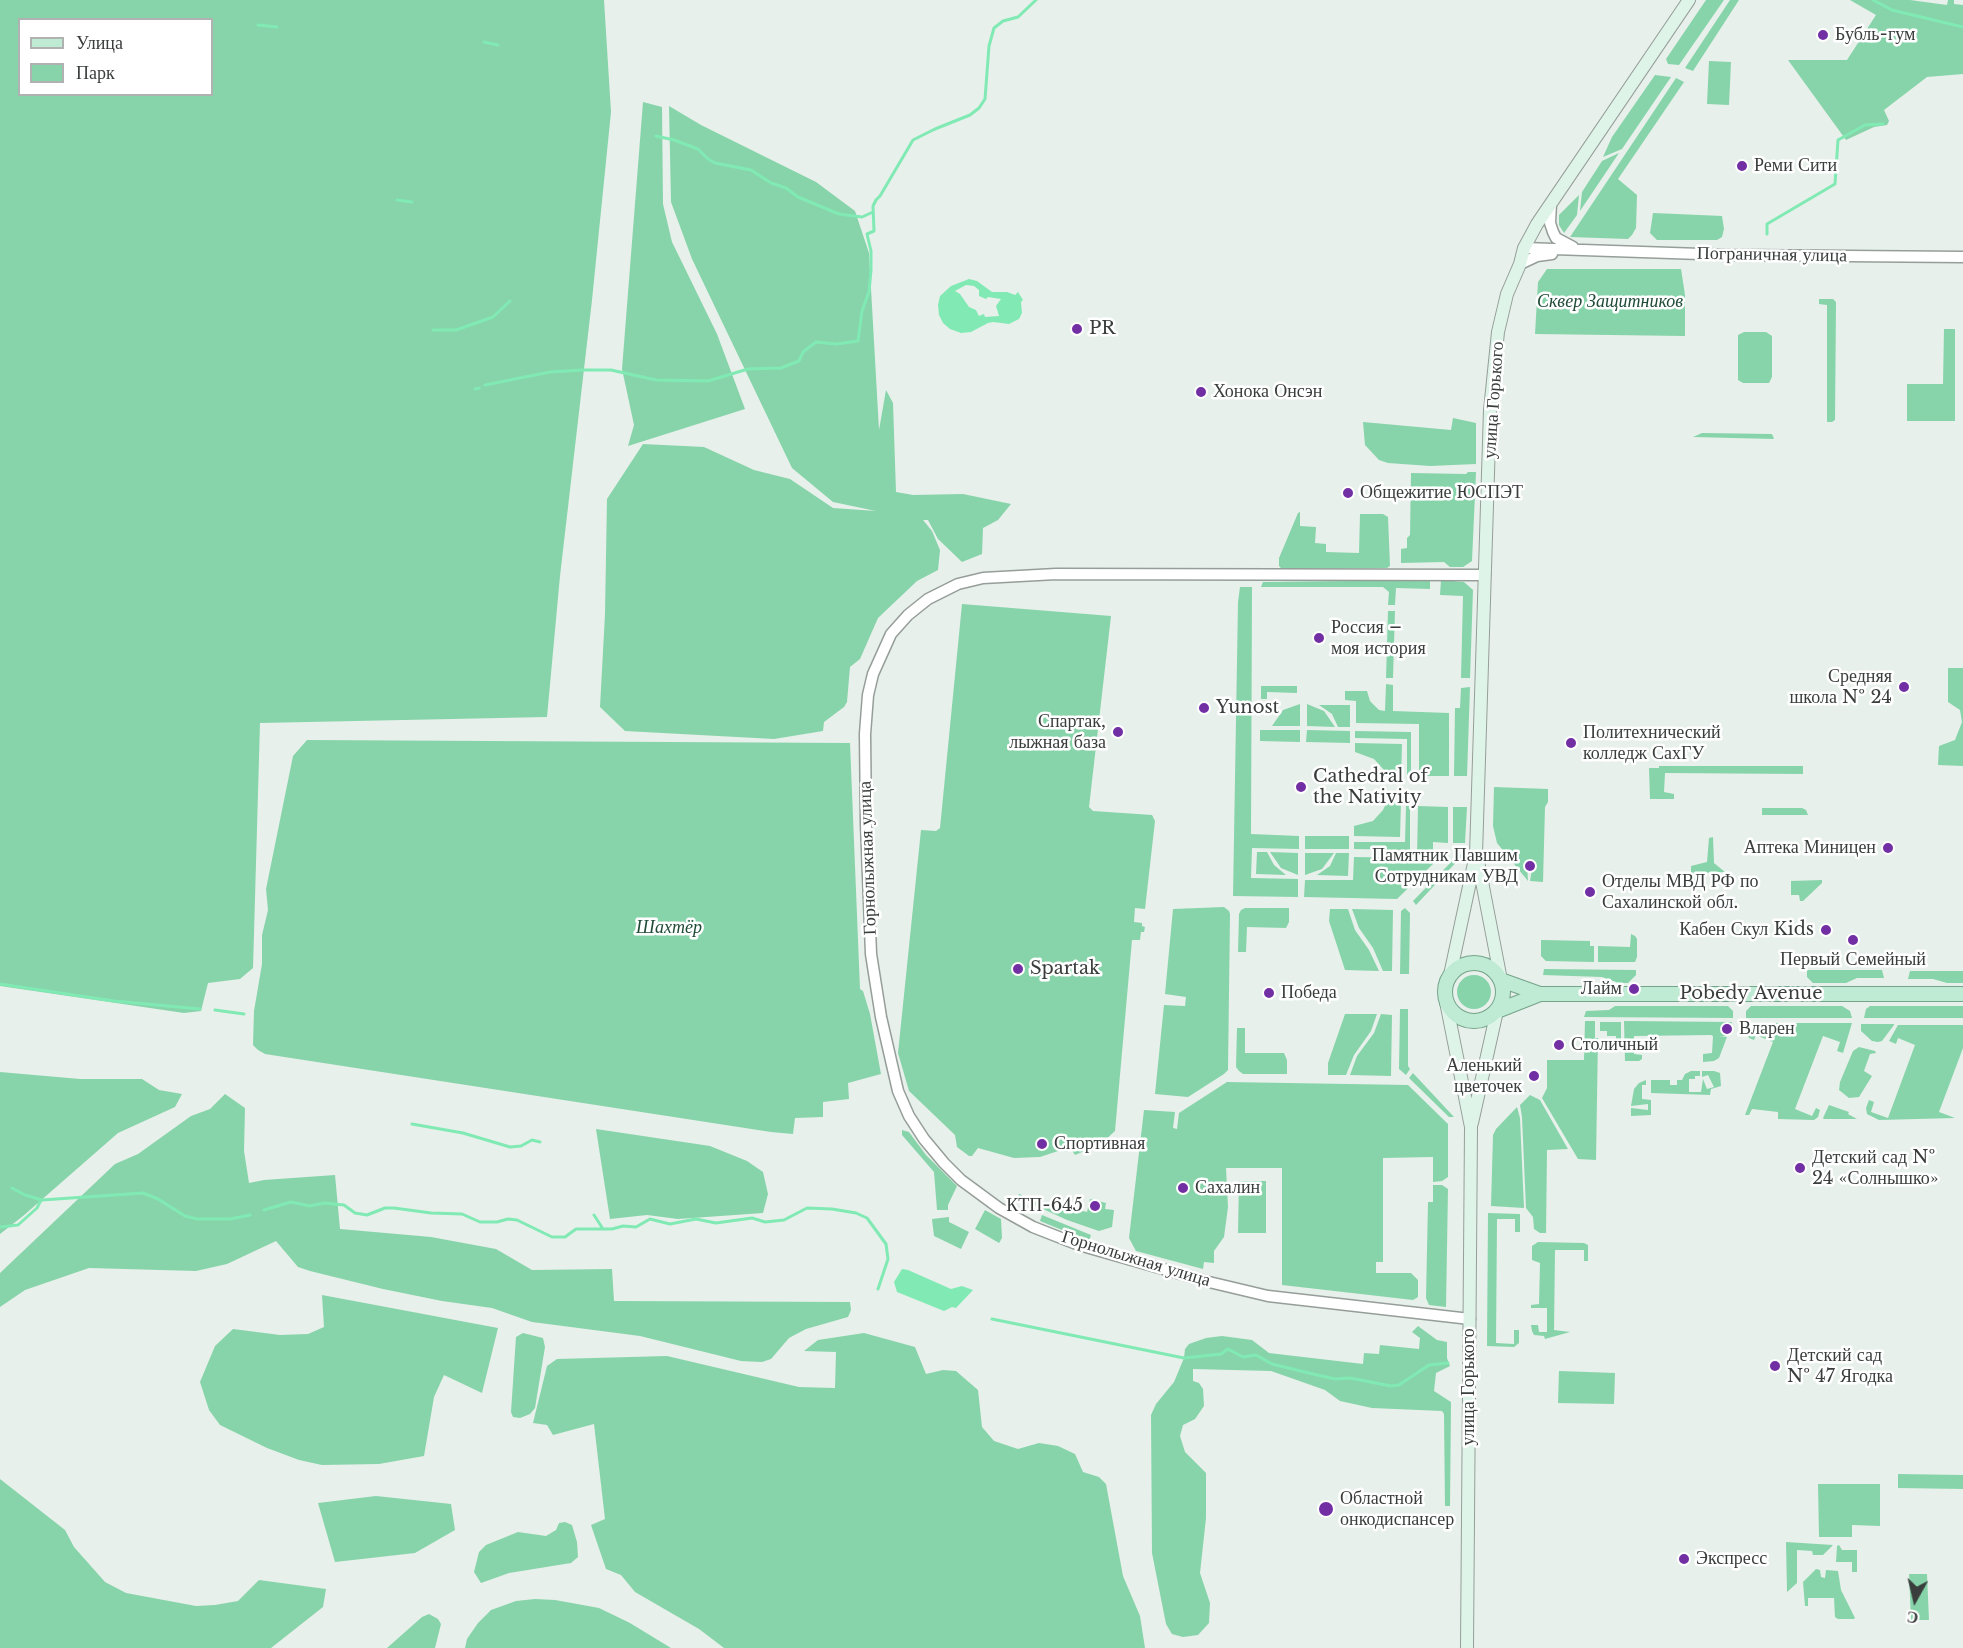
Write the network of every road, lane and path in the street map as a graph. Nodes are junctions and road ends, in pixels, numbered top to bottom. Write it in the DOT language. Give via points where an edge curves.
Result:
graph roads {
  1 [pos="1689,0"];
  2 [pos="1551,202"];
  3 [pos="1524,248"];
  4 [pos="1582,251"];
  5 [pos="1963,257"];
  6 [pos="1520,264"];
  7 [pos="1485,575"];
  8 [pos="1476,854"];
  9 [pos="1450,975"];
  10 [pos="1501,980"];
  11 [pos="1540,993"];
  12 [pos="1963,994"];
  13 [pos="1446,1002"];
  14 [pos="1497,1011"];
  15 [pos="1472,1127"];
  16 [pos="1470,1320"];
  17 [pos="1467,1648"];
  1 -- 2 [label="main road, улица Горького"];
  2 -- 3 [label="main road, улица Горького"];
  2 -- 4 [label="street" via="1550,223 1556,238"];
  3 -- 4 [label="street, Пограничная улица"];
  3 -- 6 [label="main road, улица Горького"];
  4 -- 5 [label="street, Пограничная улица"];
  4 -- 6 [label="street, Пограничная улица" via="1536,256"];
  6 -- 7 [label="main road, улица Горького" via="1507,294 1498,332"];
  7 -- 8 [label="main road, улица Горького"];
  7 -- 16 [label="street, Горнолыжная улица" via="1056,574 982,578 958,584 928,599 891,634 873,674 865,734 874,983 898,1091 909,1116 944,1163 999,1208 1079,1245 1268,1296"];
  8 -- 9 [label="main road, улица Горького"];
  8 -- 10 [label="main road, улица Горького"];
  9 -- 10 [label="main road" via="1473,962 1490,967"];
  9 -- 13 [label="main road"];
  10 -- 11 [label="main road"];
  10 -- 14 [label="main road" via="1504,996"];
  11 -- 12 [label="main road, Pobedy Avenue"];
  11 -- 14 [label="main road"];
  13 -- 14 [label="main road" via="1460,1018 1469,1021 1489,1018"];
  13 -- 15 [label="main road, улица Горького"];
  14 -- 15 [label="main road, улица Горького"];
  15 -- 16 [label="main road, улица Горького"];
  16 -- 17 [label="main road, улица Горького"];
}
